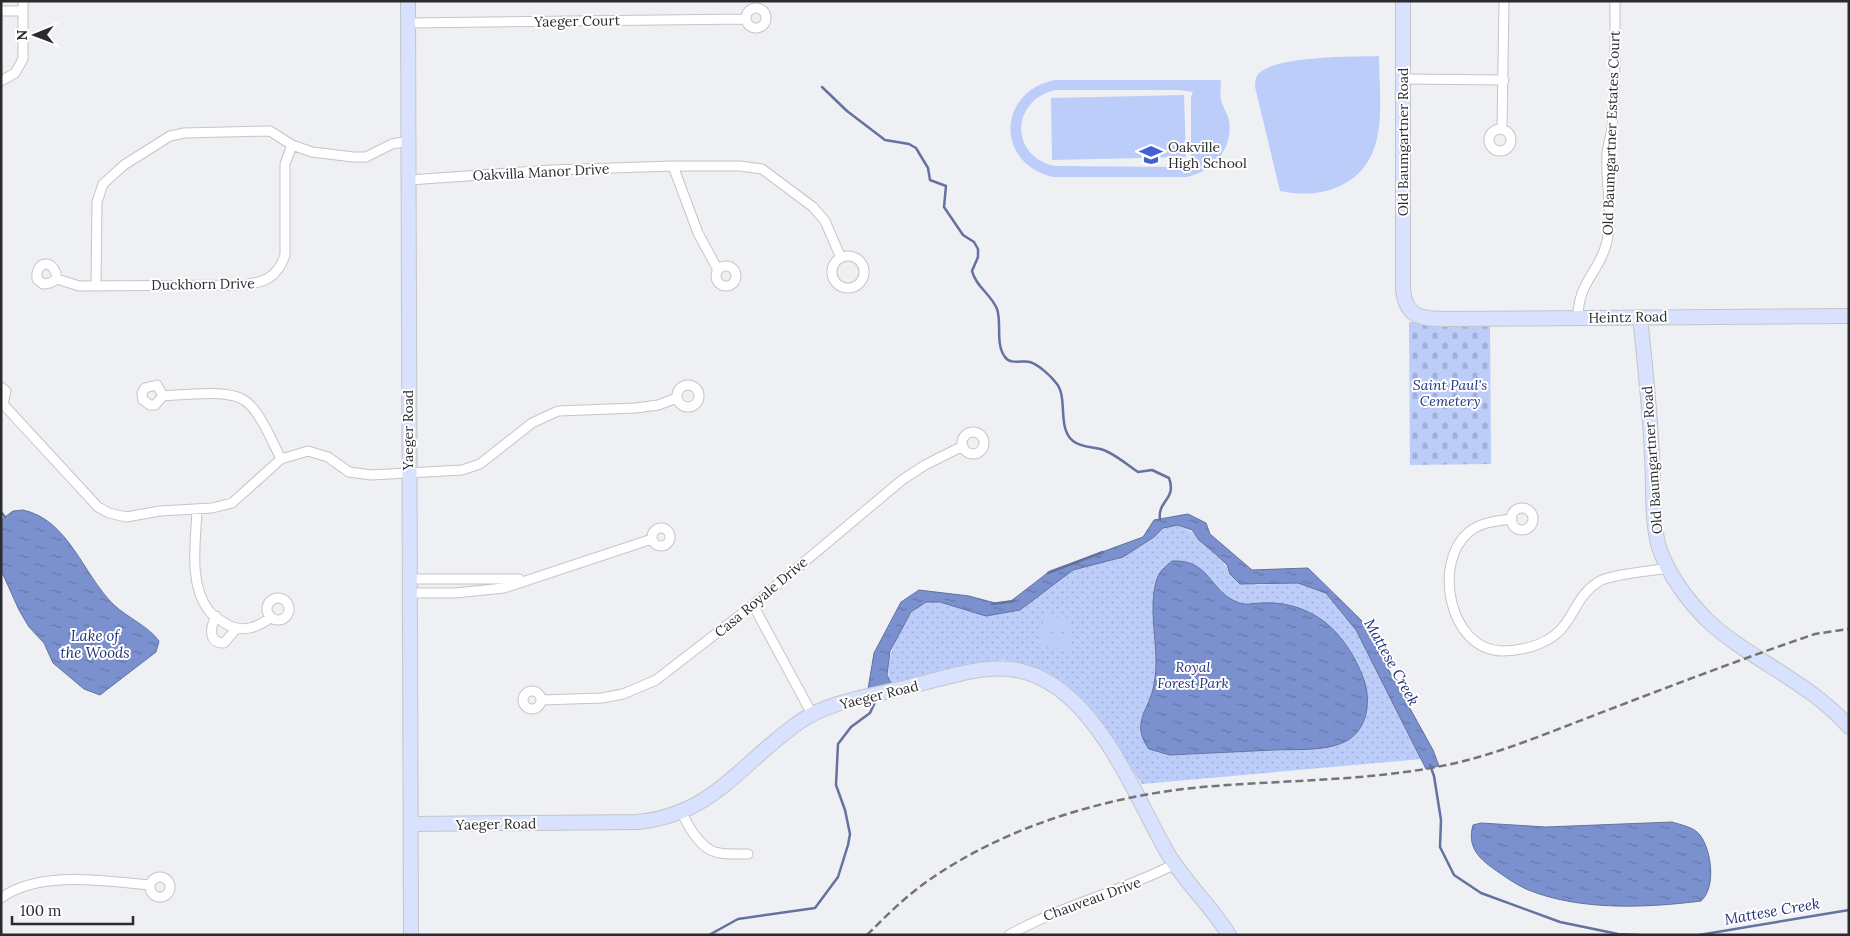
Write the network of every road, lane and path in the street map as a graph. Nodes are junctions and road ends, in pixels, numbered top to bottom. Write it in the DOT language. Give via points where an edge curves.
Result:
graph roads {
  1 [pos="23,1"];
  2 [pos="408,1"];
  3 [pos="1403,1"];
  4 [pos="1504,1"];
  5 [pos="1615,1"];
  6 [pos="1,11"];
  7 [pos="23,11"];
  8 [pos="746,19"];
  9 [pos="408,23"];
  10 [pos="1403,79"];
  11 [pos="1504,80"];
  12 [pos="1,81"];
  13 [pos="1502,128"];
  14 [pos="409,141"];
  15 [pos="292,145"];
  16 [pos="673,166"];
  17 [pos="409,180"];
  18 [pos="841,258"];
  19 [pos="718,270"];
  20 [pos="57,279"];
  21 [pos="96,285"];
  22 [pos="1410,310"];
  23 [pos="1849,316"];
  24 [pos="1640,317"];
  25 [pos="1578,318"];
  26 [pos="1,387"];
  27 [pos="163,396"];
  28 [pos="677,398"];
  29 [pos="2,404"];
  30 [pos="963,446"];
  31 [pos="281,459"];
  32 [pos="408,473"];
  33 [pos="197,509"];
  34 [pos="1512,519"];
  35 [pos="652,539"];
  36 [pos="1669,568"];
  37 [pos="527,580"];
  38 [pos="409,586"];
  39 [pos="753,605"];
  40 [pos="216,616"];
  41 [pos="271,617"];
  42 [pos="237,628"];
  43 [pos="541,700"];
  44 [pos="812,714"];
  45 [pos="1849,727"];
  46 [pos="682,813"];
  47 [pos="411,824"];
  48 [pos="748,854"];
  49 [pos="1175,864"];
  50 [pos="149,885"];
  51 [pos="1,898"];
  52 [pos="411,935"];
  53 [pos="1009,935"];
  54 [pos="1229,935"];
  1 -- 7 [label="street"];
  2 -- 9 [label="street, Yaeger Road"];
  3 -- 10 [label="street, Old Baumgartner Road"];
  4 -- 11 [label="street"];
  5 -- 25 [label="street, Old Baumgartner Estates Court" via="1606,245 1583,287"];
  6 -- 7 [label="street"];
  7 -- 12 [label="street" via="23,59 15,73"];
  8 -- 9 [label="street, Yaeger Court"];
  9 -- 14 [label="street, Yaeger Road"];
  10 -- 11 [label="street"];
  10 -- 22 [label="street, Old Baumgartner Road" via="1403,290 1404,302"];
  11 -- 13 [label="street"];
  14 -- 15 [label="street" via="392,144 366,157 312,152"];
  14 -- 17 [label="street, Yaeger Road"];
  15 -- 21 [label="street" via="270,131 184,133 170,136 124,165 103,184 97,202"];
  15 -- 21 [label="street, Duckhorn Drive" via="285,164 285,255 273,277 240,286"];
  16 -- 17 [label="street, Oakvilla Manor Drive"];
  16 -- 18 [label="street, Oakvilla Manor Drive" via="762,169 813,207 825,221"];
  16 -- 19 [label="street" via="698,232"];
  17 -- 32 [label="street, Yaeger Road"];
  20 -- 21 [label="street, Duckhorn Drive" via="78,286"];
  22 -- 25 [label="street, Heintz Road" via="1429,319"];
  23 -- 24 [label="street, Heintz Road"];
  24 -- 25 [label="street, Heintz Road"];
  24 -- 36 [label="street, Old Baumgartner Road" via="1657,536"];
  26 -- 29 [label="street" via="6,391"];
  27 -- 31 [label="street" via="226,394 244,400 263,424"];
  28 -- 32 [label="street" via="636,408 558,410 532,423 480,464 462,470"];
  29 -- 33 [label="street" via="90,500 104,510 126,517 160,510"];
  30 -- 39 [label="street, Casa Royale Drive" via="902,480"];
  31 -- 32 [label="street" via="308,451 328,457 349,472 371,475"];
  31 -- 33 [label="street" via="232,504"];
  32 -- 38 [label="street, Yaeger Road"];
  33 -- 40 [label="street" via="196,577 202,598"];
  34 -- 36 [label="street" via="1483,524 1468,533 1455,547 1450,564 1449,582 1457,619 1465,633 1477,644 1488,648 1511,651 1536,645 1559,632 1579,599 1601,580"];
  35 -- 37 [label="street"];
  36 -- 45 [label="street, Old Baumgartner Road" via="1707,620 1820,700"];
  37 -- 38 [label="street"];
  37 -- 38 [label="street" via="504,588 478,591"];
  38 -- 47 [label="street, Yaeger Road"];
  39 -- 43 [label="street, Casa Royale Drive" via="656,680 623,694 602,698"];
  39 -- 44 [label="street"];
  40 -- 42 [label="street"];
  40 -- 42 [label="street" via="211,633 212,639 218,643 224,643"];
  41 -- 42 [label="street" via="249,628"];
  44 -- 46 [label="street, Yaeger Road" via="785,733 721,789"];
  44 -- 49 [label="street, Yaeger Road" via="863,698 991,669 1022,671 1056,687 1082,712 1119,761"];
  46 -- 47 [label="street, Yaeger Road" via="637,822"];
  46 -- 48 [label="street" via="710,850"];
  47 -- 52 [label="street"];
  49 -- 53 [label="street, Chauveau Drive" via="1134,884 1038,919"];
  49 -- 54 [label="street, Yaeger Road"];
  50 -- 51 [label="street" via="71,879 31,885"];
}
